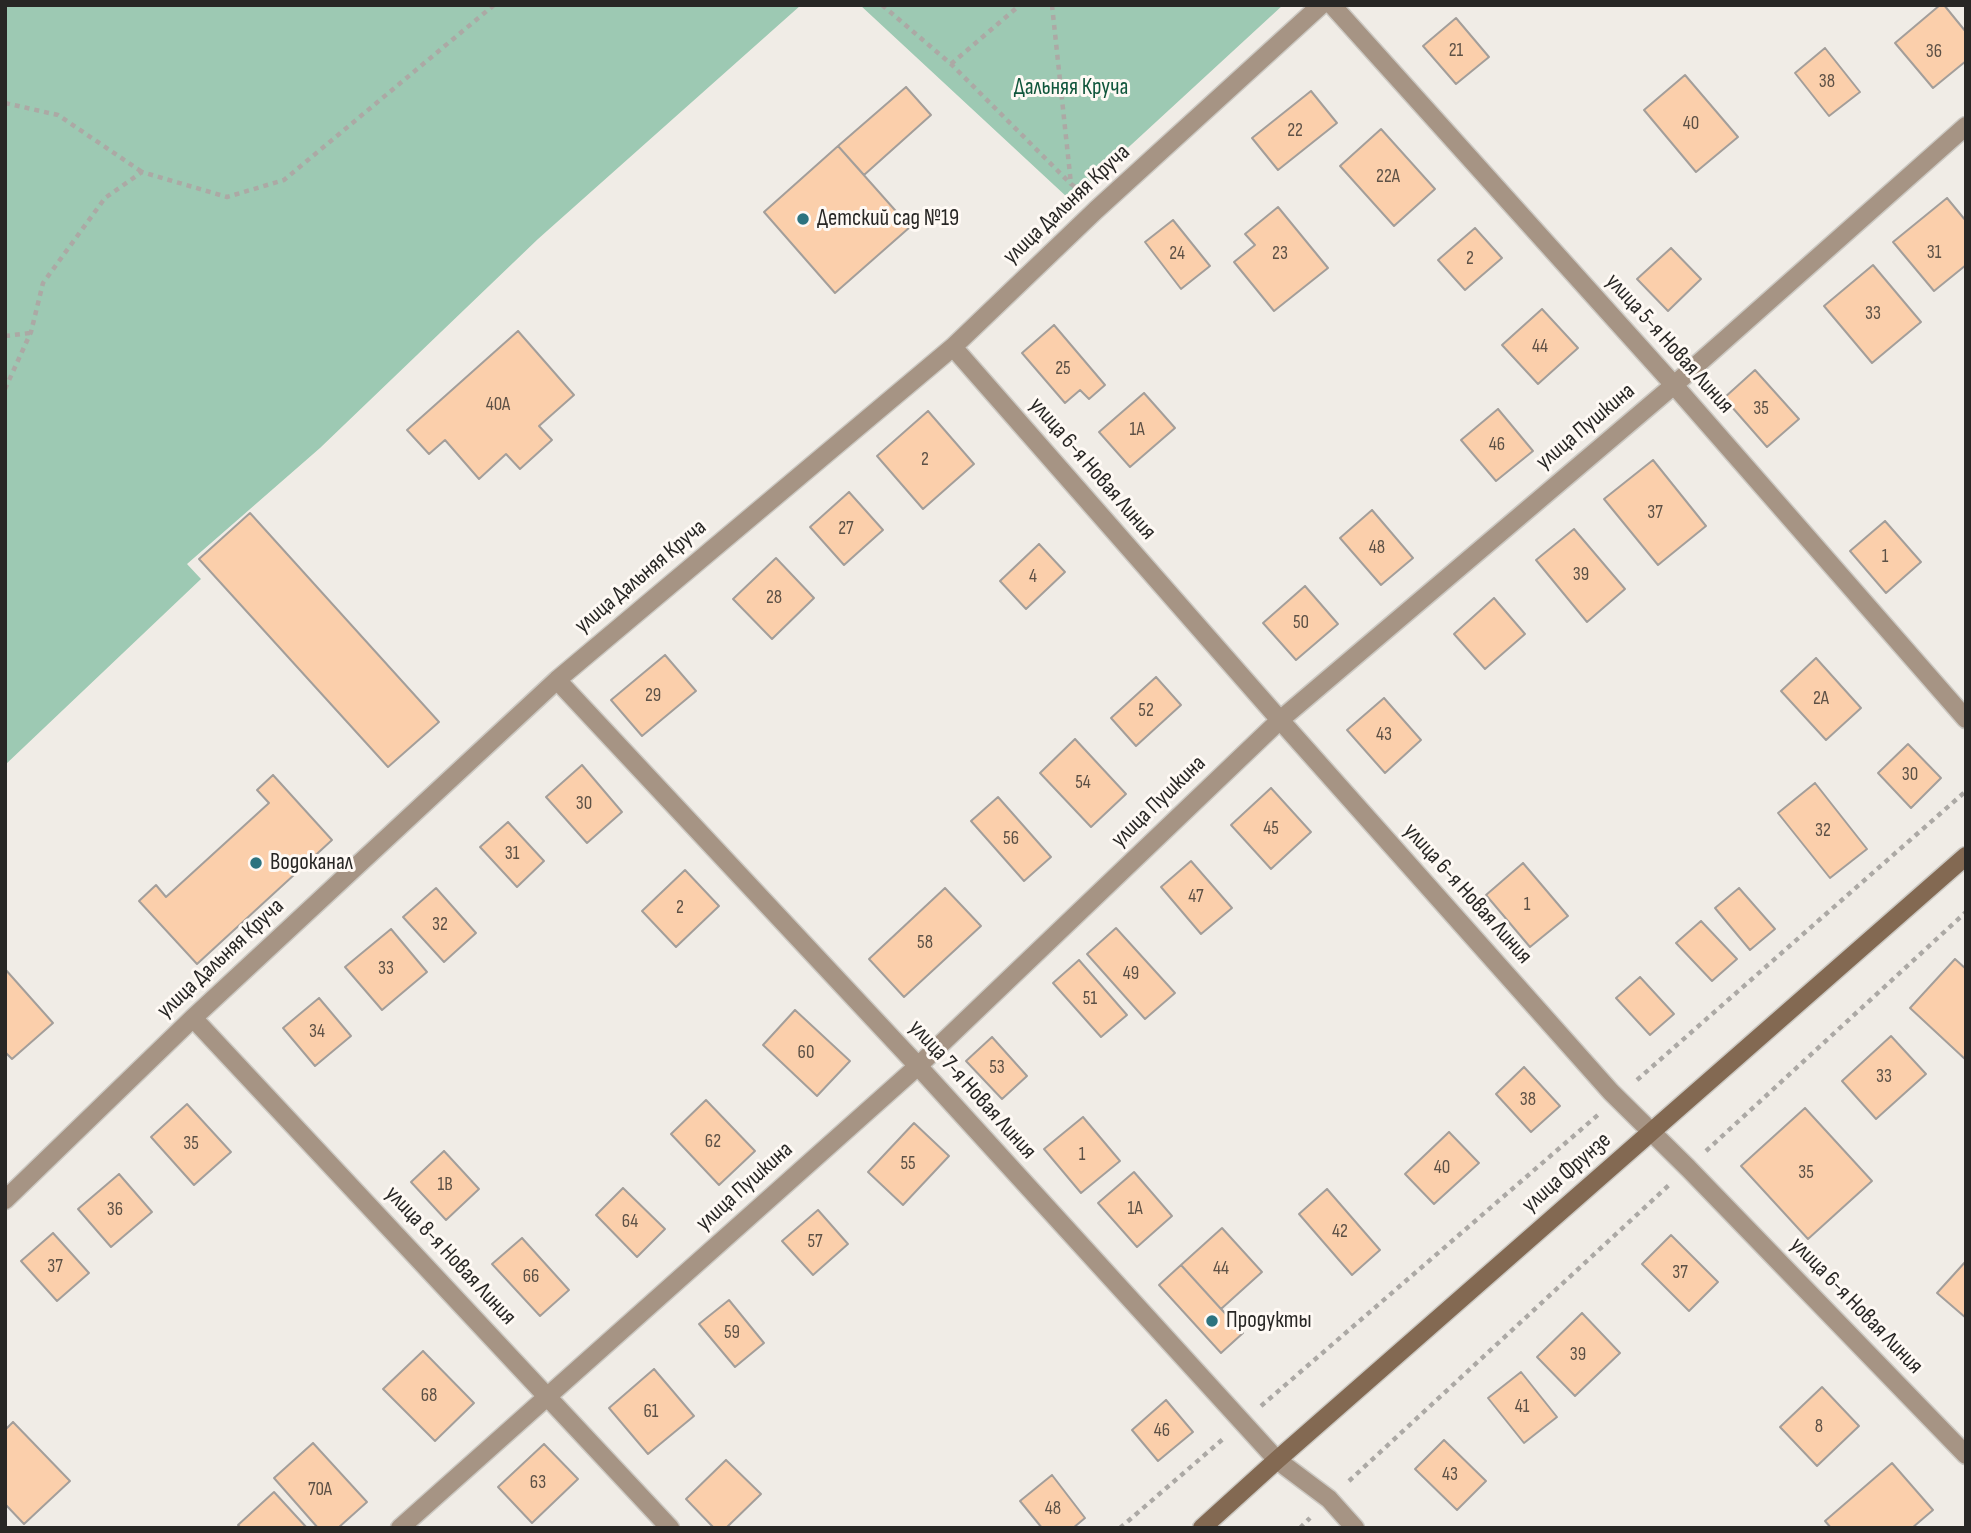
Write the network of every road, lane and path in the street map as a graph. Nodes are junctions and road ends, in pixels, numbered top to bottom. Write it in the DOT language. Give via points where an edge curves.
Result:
graph roads {
  1 [pos="494,5"];
  2 [pos="881,5"];
  3 [pos="1020,5"];
  4 [pos="1052,5"];
  5 [pos="1321,5"];
  6 [pos="1332,5"];
  7 [pos="951,64"];
  8 [pos="5,103"];
  9 [pos="1966,126"];
  10 [pos="142,172"];
  11 [pos="1072,184"];
  12 [pos="1096,210"];
  13 [pos="31,332"];
  14 [pos="5,336"];
  15 [pos="953,347"];
  16 [pos="1674,385"];
  17 [pos="5,389"];
  18 [pos="557,680"];
  19 [pos="1966,719"];
  20 [pos="1280,720"];
  21 [pos="1966,790"];
  22 [pos="1966,856"];
  23 [pos="1966,912"];
  24 [pos="193,1018"];
  25 [pos="918,1066"];
  26 [pos="1617,1098"];
  27 [pos="1651,1132"];
  28 [pos="1688,1168"];
  29 [pos="5,1200"];
  30 [pos="548,1395"];
  31 [pos="1242,1422"];
  32 [pos="1966,1455"];
  33 [pos="1277,1460"];
  34 [pos="1329,1499"];
  35 [pos="400,1528"];
  36 [pos="670,1528"];
  37 [pos="1120,1528"];
  38 [pos="1202,1528"];
  39 [pos="1300,1528"];
  40 [pos="1355,1528"];
  1 -- 10 [label="path" via="284,180 227,197"];
  2 -- 7 [label="path"];
  3 -- 7 [label="path"];
  4 -- 11 [label="path"];
  5 -- 12 [label="street, улица Дальняя Круча"];
  6 -- 16 [label="street, улица 5-я Новая Линия"];
  7 -- 11 [label="path"];
  8 -- 10 [label="path" via="58,115"];
  9 -- 16 [label="street, улица Пушкина"];
  10 -- 13 [label="path" via="105,198 43,283"];
  11 -- 12 [label="path"];
  12 -- 15 [label="street, улица Дальняя Круча"];
  13 -- 14 [label="path"];
  13 -- 17 [label="path"];
  15 -- 18 [label="street, улица Дальняя Круча"];
  15 -- 20 [label="street, улица 6-я Новая Линия"];
  16 -- 19 [label="street, улица 5-я Новая Линия"];
  16 -- 20 [label="street, улица Пушкина"];
  18 -- 24 [label="street, улица Дальняя Круча"];
  18 -- 25 [label="street, улица 7-я Новая Линия"];
  20 -- 25 [label="street, улица Пушкина"];
  20 -- 26 [label="street, улица 6-я Новая Линия"];
  21 -- 26 [label="path"];
  22 -- 27 [label="main road, улица Фрунзе"];
  23 -- 28 [label="path"];
  24 -- 29 [label="street, улица Дальняя Круча"];
  24 -- 30 [label="street, улица 8-я Новая Линия"];
  25 -- 30 [label="street, улица Пушкина"];
  25 -- 31 [label="street, улица 7-я Новая Линия"];
  26 -- 27 [label="street, улица 6-я Новая Линия"];
  26 -- 31 [label="path"];
  27 -- 28 [label="street, улица 6-я Новая Линия"];
  27 -- 33 [label="main road, улица Фрунзе"];
  28 -- 32 [label="street, улица 6-я Новая Линия"];
  28 -- 34 [label="path"];
  30 -- 35 [label="street, улица Пушкина"];
  30 -- 36 [label="street, улица 8-я Новая Линия"];
  31 -- 33 [label="street, улица 7-я Новая Линия"];
  31 -- 37 [label="path"];
  33 -- 34 [label="street, улица 7-я Новая Линия"];
  33 -- 38 [label="main road, улица Фрунзе"];
  34 -- 39 [label="path"];
  34 -- 40 [label="street, улица 7-я Новая Линия"];
}
